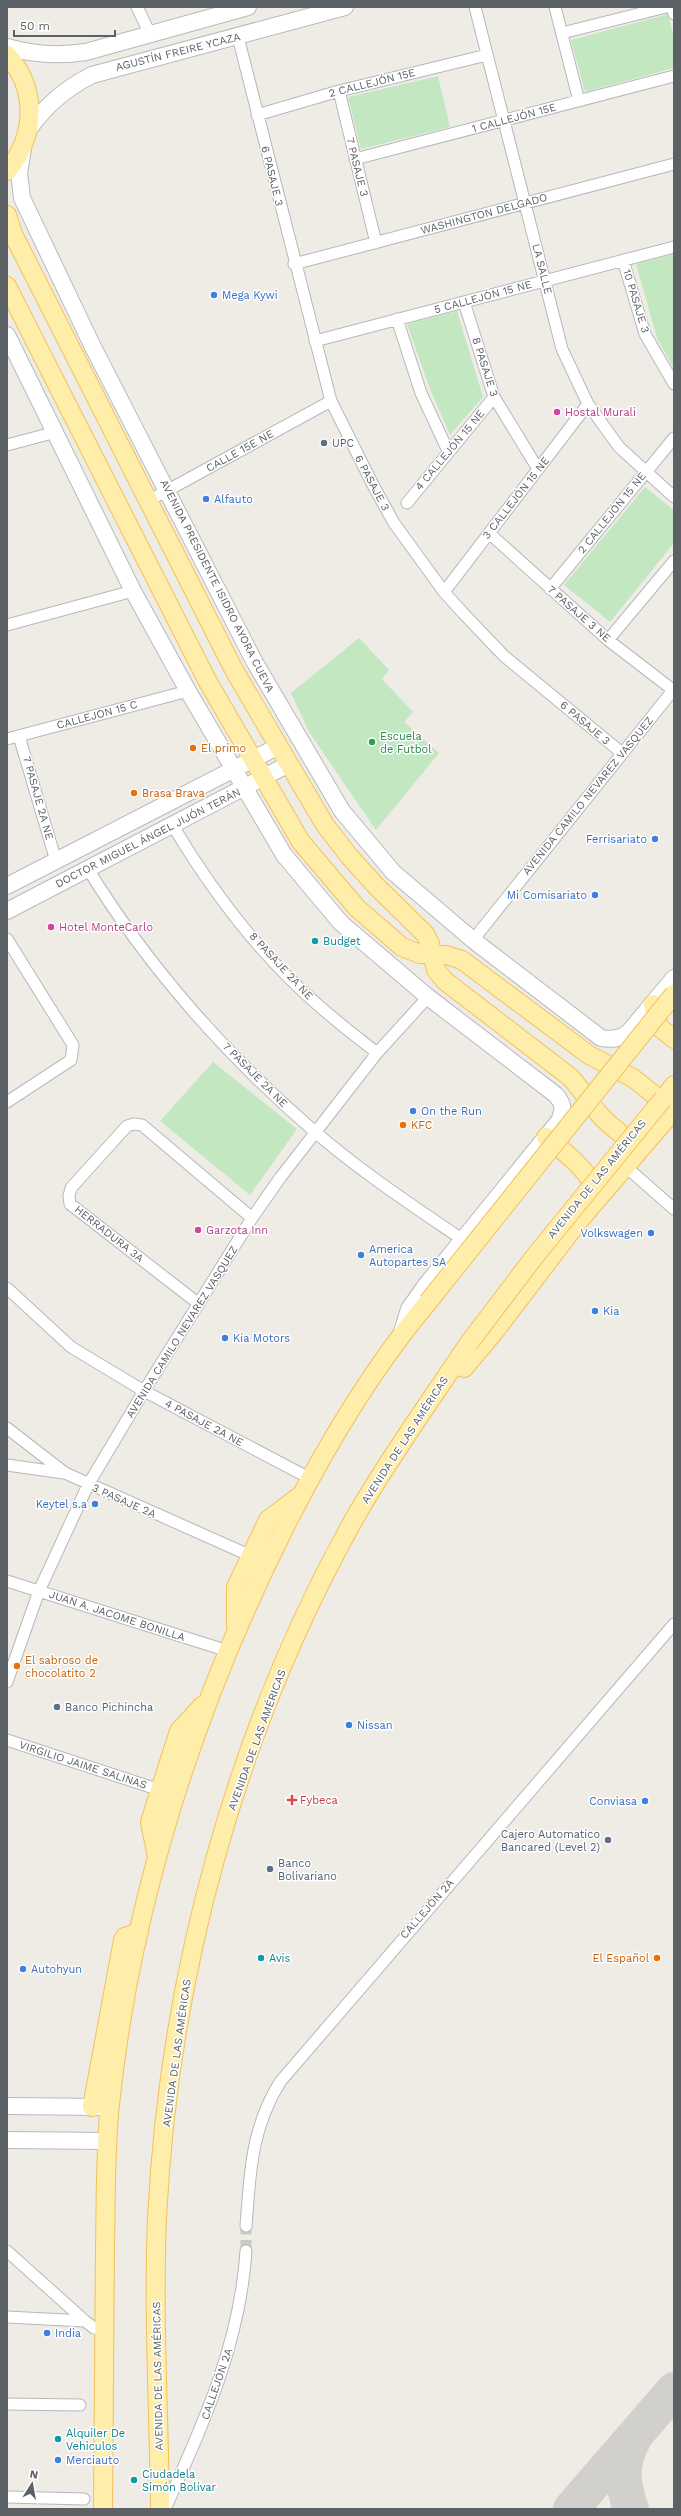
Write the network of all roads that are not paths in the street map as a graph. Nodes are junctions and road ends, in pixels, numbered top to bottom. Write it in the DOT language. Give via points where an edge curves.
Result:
graph roads {
  1 [pos="137,7"];
  2 [pos="248,7"];
  3 [pos="345,7"];
  4 [pos="475,7"];
  5 [pos="555,7"];
  6 [pos="666,7"];
  7 [pos="672,7"];
  8 [pos="217,11"];
  9 [pos="674,14"];
  10 [pos="562,33"];
  11 [pos="150,34"];
  12 [pos="238,37"];
  13 [pos="7,47"];
  14 [pos="7,55"];
  15 [pos="487,55"];
  16 [pos="674,76"];
  17 [pos="339,91"];
  18 [pos="579,101"];
  19 [pos="257,115"];
  20 [pos="504,120"];
  21 [pos="27,135"];
  22 [pos="355,159"];
  23 [pos="674,164"];
  24 [pos="9,171"];
  25 [pos="525,203"];
  26 [pos="7,215"];
  27 [pos="376,243"];
  28 [pos="674,246"];
  29 [pos="623,260"];
  30 [pos="294,264"];
  31 [pos="545,281"];
  32 [pos="7,286"];
  33 [pos="464,302"];
  34 [pos="397,319"];
  35 [pos="7,335"];
  36 [pos="315,341"];
  37 [pos="674,384"];
  38 [pos="494,397"];
  39 [pos="331,401"];
  40 [pos="588,404"];
  41 [pos="56,432"];
  42 [pos="674,438"];
  43 [pos="7,445"];
  44 [pos="448,451"];
  45 [pos="538,469"];
  46 [pos="645,472"];
  47 [pos="168,491"];
  48 [pos="674,497"];
  49 [pos="148,501"];
  50 [pos="407,503"];
  51 [pos="489,533"];
  52 [pos="674,561"];
  53 [pos="550,590"];
  54 [pos="133,591"];
  55 [pos="444,592"];
  56 [pos="8,622"];
  57 [pos="608,640"];
  58 [pos="674,689"];
  59 [pos="188,691"];
  60 [pos="19,736"];
  61 [pos="7,739"];
  62 [pos="279,746"];
  63 [pos="622,753"];
  64 [pos="253,760"];
  65 [pos="289,764"];
  66 [pos="234,770"];
  67 [pos="264,778"];
  68 [pos="245,789"];
  69 [pos="173,826"];
  70 [pos="56,861"];
  71 [pos="88,869"];
  72 [pos="7,886"];
  73 [pos="7,911"];
  74 [pos="7,939"];
  75 [pos="473,940"];
  76 [pos="433,954"];
  77 [pos="674,978"];
  78 [pos="674,994"];
  79 [pos="428,997"];
  80 [pos="653,1004"];
  81 [pos="674,1039"];
  82 [pos="377,1053"];
  83 [pos="674,1085"];
  84 [pos="7,1102"];
  85 [pos="674,1104"];
  86 [pos="674,1110"];
  87 [pos="315,1132"];
  88 [pos="546,1137"];
  89 [pos="638,1151"];
  90 [pos="625,1166"];
  91 [pos="599,1197"];
  92 [pos="674,1209"];
  93 [pos="252,1218"];
  94 [pos="463,1240"];
  95 [pos="7,1288"];
  96 [pos="199,1304"];
  97 [pos="402,1333"];
  98 [pos="144,1391"];
  99 [pos="435,1393"];
  100 [pos="7,1428"];
  101 [pos="7,1465"];
  102 [pos="65,1473"];
  103 [pos="310,1479"];
  104 [pos="88,1485"];
  105 [pos="301,1495"];
  106 [pos="251,1556"];
  107 [pos="7,1582"];
  108 [pos="39,1591"];
  109 [pos="674,1624"];
  110 [pos="236,1633"];
  111 [pos="228,1651"];
  112 [pos="7,1682"];
  113 [pos="209,1698"];
  114 [pos="7,1740"];
  115 [pos="160,1790"];
  116 [pos="157,1861"];
  117 [pos="7,2106"];
  118 [pos="101,2107"];
  119 [pos="7,2140"];
  120 [pos="108,2141"];
  121 [pos="246,2226"];
  122 [pos="7,2251"];
  123 [pos="246,2251"];
  124 [pos="7,2317"];
  125 [pos="85,2321"];
  126 [pos="104,2330"];
  127 [pos="7,2404"];
  128 [pos="80,2405"];
  129 [pos="7,2497"];
  130 [pos="84,2499"];
  131 [pos="103,2509"];
  132 [pos="160,2509"];
  133 [pos="165,2509"];
  1 -- 11 [label="street"];
  2 -- 8 [label="main road"];
  3 -- 12 [label="main road, AGUSTÍN FREIRE YCAZA"];
  4 -- 15 [label="street, LA SALLE"];
  5 -- 10 [label="street"];
  6 -- 10 [label="street"];
  7 -- 9 [label="street"];
  8 -- 11 [label="main road"];
  10 -- 18 [label="street"];
  11 -- 13 [label="main road" via="86,52 63,55 25,52"];
  12 -- 19 [label="street, 6 PASAJE 3"];
  12 -- 21 [label="main road, AGUSTÍN FREIRE YCAZA" via="92,75 58,96"];
  14 -- 21 [label="main road" via="26,85 31,112"];
  15 -- 17 [label="street, 2 CALLEJÓN 15E"];
  15 -- 20 [label="street, LA SALLE"];
  16 -- 18 [label="street, 1 CALLEJÓN 15E"];
  17 -- 19 [label="street, 2 CALLEJÓN 15E"];
  17 -- 22 [label="street, 7 PASAJE 3"];
  18 -- 20 [label="street, 1 CALLEJÓN 15E"];
  19 -- 30 [label="street, 6 PASAJE 3"];
  20 -- 22 [label="street, 1 CALLEJÓN 15E"];
  20 -- 25 [label="street, LA SALLE"];
  21 -- 24 [label="main road"];
  21 -- 47 [label="main road, AVENIDA PRESIDENTE ISIDRO AYORA CUEVA" via="20,163 22,198 33,225"];
  22 -- 27 [label="street, 7 PASAJE 3"];
  23 -- 25 [label="street, WASHINGTON DELGADO"];
  25 -- 27 [label="street, WASHINGTON DELGADO"];
  25 -- 31 [label="street, LA SALLE"];
  26 -- 49 [label="main road, AVENIDA PRESIDENTE ISIDRO AYORA CUEVA" via="13,234"];
  27 -- 30 [label="street, WASHINGTON DELGADO"];
  28 -- 29 [label="street, 5 CALLEJÓN 15 NE"];
  29 -- 31 [label="street, 5 CALLEJÓN 15 NE"];
  29 -- 37 [label="street, 10 PASAJE 3" via="645,334"];
  30 -- 36 [label="street, 6 PASAJE 3"];
  31 -- 33 [label="street, 5 CALLEJÓN 15 NE"];
  31 -- 40 [label="street, LA SALLE" via="562,349"];
  32 -- 64 [label="main road" via="208,682"];
  33 -- 34 [label="street, 5 CALLEJÓN 15 NE"];
  33 -- 38 [label="street, 8 PASAJE 3"];
  34 -- 36 [label="street, 5 CALLEJÓN 15 NE"];
  34 -- 44 [label="street" via="421,393"];
  35 -- 41 [label="main road"];
  36 -- 39 [label="street, 6 PASAJE 3"];
  38 -- 44 [label="street, 4 CALLEJÓN 15 NE"];
  38 -- 45 [label="street, 8 PASAJE 3"];
  39 -- 47 [label="street, CALLE 15E NE"];
  39 -- 55 [label="street, 6 PASAJE 3" via="394,523"];
  40 -- 45 [label="street, 3 CALLEJÓN 15 NE"];
  40 -- 46 [label="street, LA SALLE" via="619,447"];
  41 -- 43 [label="street"];
  41 -- 54 [label="main road"];
  42 -- 46 [label="street, 2 CALLEJÓN 15 NE"];
  44 -- 50 [label="street, 4 CALLEJÓN 15 NE"];
  45 -- 51 [label="street, 3 CALLEJÓN 15 NE"];
  46 -- 48 [label="street, LA SALLE"];
  46 -- 53 [label="street, 2 CALLEJÓN 15 NE"];
  47 -- 49 [label="street, CALLE 15E NE"];
  47 -- 75 [label="main road, AVENIDA PRESIDENTE ISIDRO AYORA CUEVA" via="254,661 342,812 393,872"];
  49 -- 62 [label="main road, AVENIDA PRESIDENTE ISIDRO AYORA CUEVA" via="234,670"];
  51 -- 53 [label="street, 7 PASAJE 3 NE"];
  51 -- 55 [label="street, 3 CALLEJÓN 15 NE"];
  52 -- 57 [label="street"];
  53 -- 57 [label="street, 7 PASAJE 3 NE"];
  54 -- 56 [label="street"];
  54 -- 59 [label="main road"];
  55 -- 63 [label="street, 6 PASAJE 3" via="504,656"];
  57 -- 58 [label="street, 7 PASAJE 3 NE"];
  58 -- 63 [label="street, AVENIDA CAMILO NEVAREZ VASQUEZ"];
  59 -- 60 [label="street, CALLEJON 15 C"];
  59 -- 66 [label="main road"];
  60 -- 61 [label="street, CALLEJON 15 C"];
  60 -- 70 [label="street, 7 PASAJE 2A NE"];
  62 -- 64 [label="main road, DOCTOR MIGUEL ÁNGEL JIJÓN TERÁN"];
  62 -- 65 [label="main road, AVENIDA PRESIDENTE ISIDRO AYORA CUEVA"];
  63 -- 75 [label="street, AVENIDA CAMILO NEVAREZ VASQUEZ"];
  64 -- 66 [label="main road, DOCTOR MIGUEL ÁNGEL JIJÓN TERÁN"];
  64 -- 67 [label="main road"];
  65 -- 67 [label="main road, DOCTOR MIGUEL ÁNGEL JIJÓN TERÁN"];
  65 -- 76 [label="main road, AVENIDA PRESIDENTE ISIDRO AYORA CUEVA" via="325,825 377,887 425,934"];
  66 -- 68 [label="main road"];
  66 -- 70 [label="main road, DOCTOR MIGUEL ÁNGEL JIJÓN TERÁN"];
  67 -- 68 [label="main road, DOCTOR MIGUEL ÁNGEL JIJÓN TERÁN"];
  67 -- 76 [label="main road" via="301,842 357,908 402,947 420,954"];
  68 -- 69 [label="main road, DOCTOR MIGUEL ÁNGEL JIJÓN TERÁN"];
  68 -- 79 [label="main road" via="284,855 311,890 341,923"];
  69 -- 71 [label="main road, DOCTOR MIGUEL ÁNGEL JIJÓN TERÁN"];
  69 -- 82 [label="street, 8 PASAJE 2A NE" via="214,890 263,950 317,1005"];
  70 -- 72 [label="main road, DOCTOR MIGUEL ÁNGEL JIJÓN TERÁN"];
  71 -- 73 [label="main road, DOCTOR MIGUEL ÁNGEL JIJÓN TERÁN"];
  71 -- 87 [label="street, 7 PASAJE 2A NE" via="158,969 197,1016 254,1076"];
  74 -- 84 [label="street" via="73,1044 71,1060"];
  75 -- 80 [label="main road, AVENIDA PRESIDENTE ISIDRO AYORA CUEVA" via="601,1038 610,1040 622,1037"];
  76 -- 85 [label="main road" via="462,960 589,1055 633,1078 657,1097"];
  76 -- 89 [label="main road, AVENIDA PRESIDENTE ISIDRO AYORA CUEVA" via="436,970 445,981 570,1077 586,1094 600,1115 628,1137"];
  77 -- 80 [label="main road"];
  78 -- 97 [label="main road, bridge"];
  79 -- 82 [label="street, AVENIDA CAMILO NEVAREZ VASQUEZ"];
  79 -- 88 [label="main road" via="563,1103 564,1110 559,1121"];
  80 -- 81 [label="main road" via="659,1027"];
  82 -- 87 [label="street, AVENIDA CAMILO NEVAREZ VASQUEZ"];
  83 -- 99 [label="main road, AVENIDA DE LAS AMÉRICAS, bridge" via="535,1256 469,1343"];
  86 -- 89 [label="main road"];
  87 -- 93 [label="street, AVENIDA CAMILO NEVAREZ VASQUEZ"];
  87 -- 94 [label="street, 7 PASAJE 2A NE" via="396,1195"];
  88 -- 91 [label="main road" via="573,1158 593,1184"];
  88 -- 94 [label="main road"];
  89 -- 90 [label="main road"];
  90 -- 91 [label="main road"];
  90 -- 92 [label="street"];
  91 -- 99 [label="main road" via="464,1368"];
  93 -- 96 [label="street, AVENIDA CAMILO NEVAREZ VASQUEZ"];
  93 -- 96 [label="street, HERRADURA 3A" via="142,1125 127,1126 71,1188 70,1204"];
  94 -- 97 [label="main road" via="409,1309"];
  95 -- 98 [label="street, 4 PASAJE 2A NE" via="71,1347"];
  96 -- 98 [label="street, AVENIDA CAMILO NEVAREZ VASQUEZ"];
  97 -- 103 [label="main road" via="367,1382"];
  98 -- 103 [label="street, 4 PASAJE 2A NE"];
  98 -- 104 [label="street, AVENIDA CAMILO NEVAREZ VASQUEZ"];
  99 -- 132 [label="main road, AVENIDA DE LAS AMÉRICAS" via="386,1465 356,1516 290,1650 250,1752 202,1912 181,2013 170,2089 158,2216"];
  100 -- 102 [label="street, 3 PASAJE 2A"];
  101 -- 102 [label="street"];
  102 -- 104 [label="street, 3 PASAJE 2A"];
  103 -- 105 [label="main road"];
  104 -- 106 [label="street, 3 PASAJE 2A"];
  104 -- 108 [label="street, AVENIDA CAMILO NEVAREZ VASQUEZ"];
  105 -- 106 [label="main road" via="268,1520"];
  105 -- 110 [label="main road"];
  106 -- 110 [label="main road" via="236,1587"];
  107 -- 108 [label="street, JUAN A. JACOME BONILLA"];
  108 -- 111 [label="street, JUAN A. JACOME BONILLA"];
  108 -- 112 [label="street, AVENIDA CAMILO NEVAREZ VASQUEZ"];
  109 -- 121 [label="street, CALLEJÓN 2A" via="280,2082 261,2118 252,2157"];
  110 -- 111 [label="main road"];
  111 -- 113 [label="main road"];
  113 -- 115 [label="main road" via="179,1731"];
  113 -- 116 [label="main road" via="180,1782"];
  114 -- 115 [label="street, VIRGILIO JAIME SALINAS"];
  115 -- 116 [label="main road" via="150,1822"];
  116 -- 118 [label="main road" via="139,1932 123,1940"];
  117 -- 118 [label="main road"];
  118 -- 120 [label="main road"];
  119 -- 120 [label="main road"];
  120 -- 126 [label="main road"];
  122 -- 125 [label="street"];
  123 -- 133 [label="street, CALLEJÓN 2A" via="240,2308 221,2378"];
  124 -- 125 [label="street"];
  125 -- 126 [label="street" via="94,2328"];
  126 -- 131 [label="main road"];
  127 -- 128 [label="street"];
  129 -- 130 [label="street"];
}
